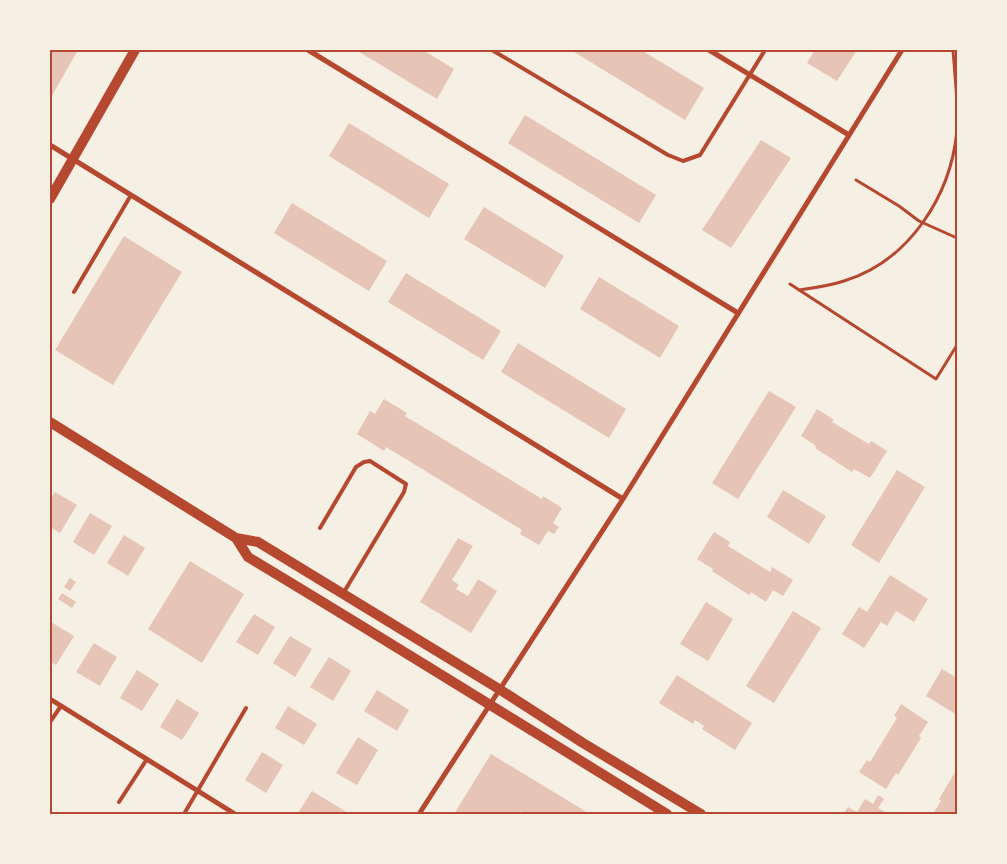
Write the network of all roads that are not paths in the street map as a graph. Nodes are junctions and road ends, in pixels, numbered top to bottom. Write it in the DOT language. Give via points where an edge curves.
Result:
graph roads {
  1 [pos="135,50"];
  2 [pos="308,50"];
  3 [pos="492,50"];
  4 [pos="709,50"];
  5 [pos="765,50"];
  6 [pos="902,50"];
  7 [pos="751,75"];
  8 [pos="849,135"];
  9 [pos="50,145"];
  10 [pos="73,158"];
  11 [pos="132,194"];
  12 [pos="50,199"];
  13 [pos="74,292"];
  14 [pos="738,313"];
  15 [pos="50,422"];
  16 [pos="623,499"];
  17 [pos="320,528"];
  18 [pos="236,538"];
  19 [pos="343,594"];
  20 [pos="499,689"];
  21 [pos="50,699"];
  22 [pos="60,706"];
  23 [pos="489,706"];
  24 [pos="246,708"];
  25 [pos="50,722"];
  26 [pos="147,759"];
  27 [pos="198,791"];
  28 [pos="119,802"];
  29 [pos="184,814"];
  30 [pos="235,814"];
  31 [pos="419,814"];
  32 [pos="667,814"];
  33 [pos="701,814"];
  1 -- 10 [label="main road"];
  2 -- 14 [label="street"];
  3 -- 7 [label="lane" via="683,161 700,156"];
  4 -- 7 [label="street"];
  5 -- 7 [label="lane"];
  6 -- 8 [label="street"];
  7 -- 8 [label="street"];
  8 -- 14 [label="street"];
  9 -- 10 [label="street"];
  10 -- 11 [label="street"];
  10 -- 12 [label="main road"];
  11 -- 13 [label="lane"];
  11 -- 16 [label="street"];
  14 -- 16 [label="street"];
  15 -- 18 [label="main road"];
  16 -- 20 [label="street"];
  17 -- 19 [label="lane" via="356,467 364,462 370,461 406,484"];
  18 -- 19 [label="main road" via="258,542"];
  18 -- 23 [label="main road" via="248,557"];
  19 -- 20 [label="main road"];
  20 -- 23 [label="street"];
  20 -- 33 [label="main road"];
  21 -- 22 [label="street"];
  22 -- 25 [label="lane"];
  22 -- 26 [label="street"];
  23 -- 31 [label="street"];
  23 -- 32 [label="main road"];
  24 -- 27 [label="lane"];
  26 -- 27 [label="street"];
  26 -- 28 [label="lane"];
  27 -- 29 [label="lane"];
  27 -- 30 [label="street"];
}
